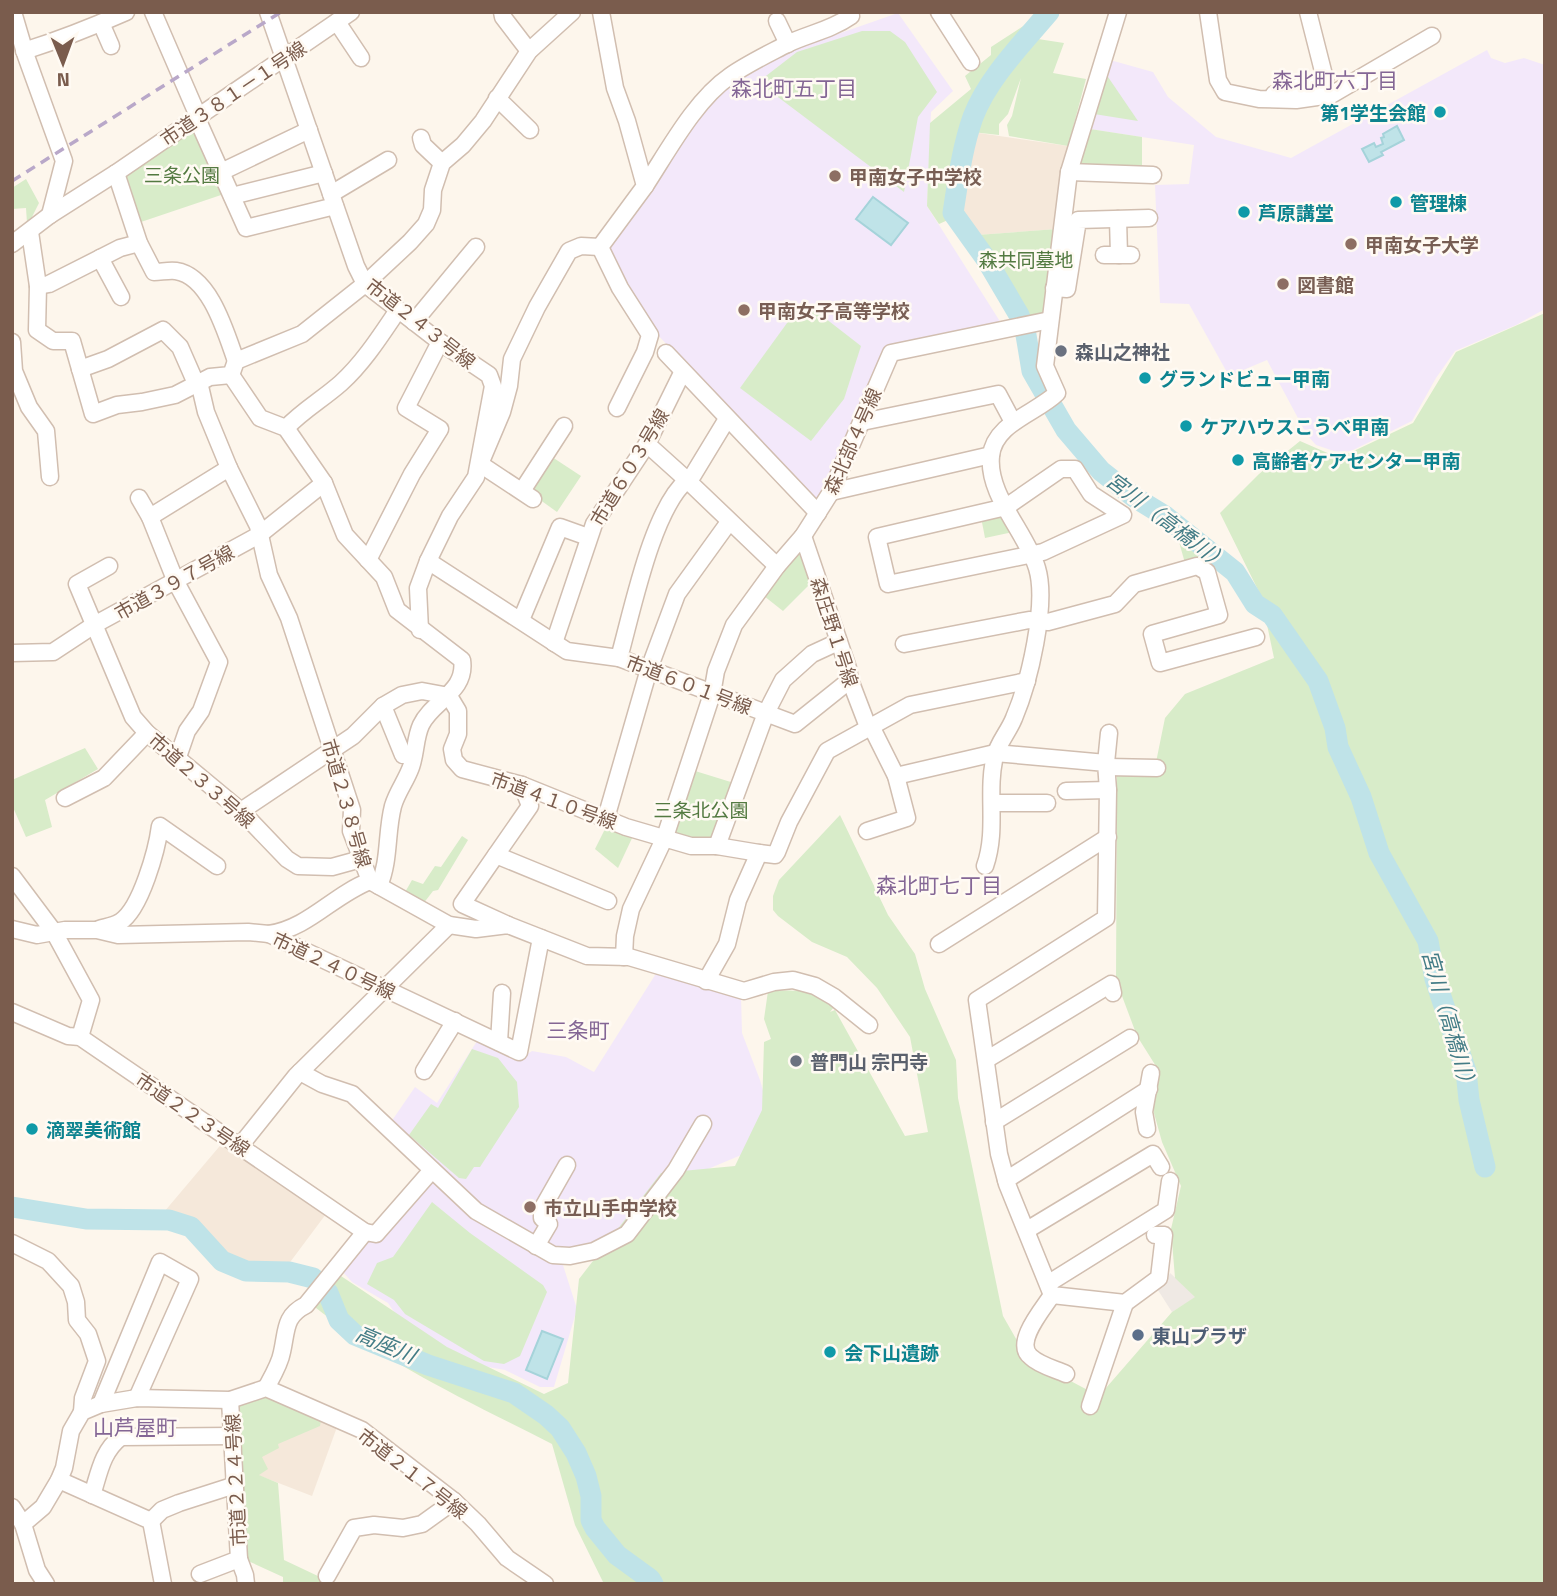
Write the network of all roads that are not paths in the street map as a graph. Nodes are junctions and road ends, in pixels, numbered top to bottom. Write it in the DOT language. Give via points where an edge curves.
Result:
graph roads {
  1 [pos="13,12"];
  2 [pos="126,12"];
  3 [pos="153,12"];
  4 [pos="268,12"];
  5 [pos="351,12"];
  6 [pos="572,12"];
  7 [pos="601,12"];
  8 [pos="939,12"];
  9 [pos="1118,12"];
  10 [pos="1208,12"];
  11 [pos="1308,12"];
  12 [pos="498,14"];
  13 [pos="844,17"];
  14 [pos="777,21"];
  15 [pos="337,22"];
  16 [pos="102,23"];
  17 [pos="1432,36"];
  18 [pos="788,44"];
  19 [pos="111,46"];
  20 [pos="529,51"];
  21 [pos="21,56"];
  22 [pos="284,58"];
  23 [pos="362,58"];
  24 [pos="971,62"];
  25 [pos="498,98"];
  26 [pos="1259,99"];
  27 [pos="198,116"];
  28 [pos="531,129"];
  29 [pos="309,130"];
  30 [pos="421,138"];
  31 [pos="388,160"];
  32 [pos="442,163"];
  33 [pos="221,172"];
  34 [pos="1069,172"];
  35 [pos="116,173"];
  36 [pos="324,173"];
  37 [pos="1153,175"];
  38 [pos="645,186"];
  39 [pos="232,196"];
  40 [pos="333,200"];
  41 [pos="50,215"];
  42 [pos="1149,218"];
  43 [pos="1118,219"];
  44 [pos="30,232"];
  45 [pos="139,243"];
  46 [pos="12,244"];
  47 [pos="476,247"];
  48 [pos="600,247"];
  49 [pos="1118,255"];
  50 [pos="100,258"];
  51 [pos="365,284"];
  52 [pos="38,286"];
  53 [pos="1054,288"];
  54 [pos="121,297"];
  55 [pos="398,310"];
  56 [pos="1046,321"];
  57 [pos="414,322"];
  58 [pos="37,330"];
  59 [pos="440,342"];
  60 [pos="12,343"];
  61 [pos="666,354"];
  62 [pos="234,368"];
  63 [pos="80,369"];
  64 [pos="682,373"];
  65 [pos="199,382"];
  66 [pos="617,408"];
  67 [pos="727,419"];
  68 [pos="862,422"];
  69 [pos="1013,422"];
  70 [pos="564,426"];
  71 [pos="286,428"];
  72 [pos="647,444"];
  73 [pos="990,455"];
  74 [pos="480,464"];
  75 [pos="229,468"];
  76 [pos="50,477"];
  77 [pos="687,480"];
  78 [pos="324,483"];
  79 [pos="831,492"];
  80 [pos="139,498"];
  81 [pos="1006,507"];
  82 [pos="818,513"];
  83 [pos="150,517"];
  84 [pos="729,522"];
  85 [pos="259,535"];
  86 [pos="803,536"];
  87 [pos="589,537"];
  88 [pos="1030,553"];
  89 [pos="368,560"];
  90 [pos="428,561"];
  91 [pos="109,566"];
  92 [pos="777,566"];
  93 [pos="176,582"];
  94 [pos="521,621"];
  95 [pos="1038,621"];
  96 [pos="94,625"];
  97 [pos="420,630"];
  98 [pos="1256,637"];
  99 [pos="838,642"];
  100 [pos="554,643"];
  101 [pos="904,644"];
  102 [pos="12,653"];
  103 [pos="619,658"];
  104 [pos="649,669"];
  105 [pos="850,680"];
  106 [pos="1027,681"];
  107 [pos="712,694"];
  108 [pos="449,696"];
  109 [pos="383,706"];
  110 [pos="766,713"];
  111 [pos="870,727"];
  112 [pos="147,733"];
  113 [pos="1110,733"];
  114 [pos="332,750"];
  115 [pos="995,753"];
  116 [pos="403,755"];
  117 [pos="178,757"];
  118 [pos="1107,765"];
  119 [pos="1157,768"];
  120 [pos="896,776"];
  121 [pos="522,785"];
  122 [pos="1108,790"];
  123 [pos="1066,791"];
  124 [pos="65,798"];
  125 [pos="992,803"];
  126 [pos="1047,803"];
  127 [pos="241,811"];
  128 [pos="606,818"];
  129 [pos="867,831"];
  130 [pos="665,837"];
  131 [pos="1108,837"];
  132 [pos="717,846"];
  133 [pos="758,853"];
  134 [pos="496,855"];
  135 [pos="361,859"];
  136 [pos="217,866"];
  137 [pos="985,866"];
  138 [pos="12,876"];
  139 [pos="374,883"];
  140 [pos="608,901"];
  141 [pos="449,925"];
  142 [pos="508,925"];
  143 [pos="12,929"];
  144 [pos="97,930"];
  145 [pos="54,932"];
  146 [pos="269,934"];
  147 [pos="541,938"];
  148 [pos="939,944"];
  149 [pos="624,957"];
  150 [pos="706,981"];
  151 [pos="386,989"];
  152 [pos="502,993"];
  153 [pos="1113,993"];
  154 [pos="12,1012"];
  155 [pos="864,1020"];
  156 [pos="455,1021"];
  157 [pos="80,1037"];
  158 [pos="1131,1038"];
  159 [pos="499,1042"];
  160 [pos="986,1060"];
  161 [pos="424,1071"];
  162 [pos="300,1072"];
  163 [pos="994,1122"];
  164 [pos="703,1124"];
  165 [pos="1146,1129"];
  166 [pos="240,1146"];
  167 [pos="566,1165"];
  168 [pos="432,1170"];
  169 [pos="1006,1180"];
  170 [pos="1027,1230"];
  171 [pos="365,1232"];
  172 [pos="1155,1236"];
  173 [pos="12,1243"];
  174 [pos="536,1246"];
  175 [pos="1051,1289"];
  176 [pos="1125,1303"];
  177 [pos="1066,1374"];
  178 [pos="266,1388"];
  179 [pos="138,1398"];
  180 [pos="230,1400"];
  181 [pos="101,1404"];
  182 [pos="1090,1406"];
  183 [pos="82,1412"];
  184 [pos="232,1436"];
  185 [pos="59,1480"];
  186 [pos="235,1485"];
  187 [pos="92,1495"];
  188 [pos="454,1501"];
  189 [pos="12,1507"];
  190 [pos="151,1521"];
  191 [pos="23,1524"];
  192 [pos="239,1559"];
  193 [pos="200,1574"];
  194 [pos="327,1576"];
  195 [pos="46,1584"];
  196 [pos="163,1584"];
  197 [pos="246,1584"];
  198 [pos="545,1584"];
  1 -- 21 [label="street"];
  2 -- 16 [label="street"];
  3 -- 27 [label="street"];
  4 -- 22 [label="street, 市道２４３号線"];
  5 -- 15 [label="street, 市道３８１－１号線"];
  6 -- 20 [label="street"];
  7 -- 38 [label="street" via="615,88"];
  8 -- 24 [label="street"];
  9 -- 34 [label="street"];
  10 -- 26 [label="street" via="1218,80 1224,92"];
  11 -- 26 [label="street" via="1325,79"];
  12 -- 20 [label="street"];
  13 -- 18 [label="street"];
  14 -- 18 [label="street"];
  15 -- 22 [label="street, 市道３８１－１号線"];
  15 -- 23 [label="street"];
  16 -- 19 [label="street"];
  16 -- 21 [label="street"];
  17 -- 26 [label="street" via="1331,95"];
  18 -- 38 [label="street" via="729,76 709,95"];
  20 -- 25 [label="street"];
  21 -- 41 [label="street" via="64,161"];
  22 -- 27 [label="street, 市道３８１－１号線"];
  22 -- 29 [label="street, 市道２４３号線"];
  25 -- 28 [label="street"];
  25 -- 32 [label="street" via="463,145"];
  27 -- 33 [label="street"];
  27 -- 35 [label="street, 市道３８１－１号線"];
  29 -- 33 [label="street"];
  29 -- 36 [label="street, 市道２４３号線"];
  30 -- 32 [label="street"];
  31 -- 40 [label="street"];
  32 -- 51 [label="street" via="426,224"];
  33 -- 39 [label="street"];
  34 -- 37 [label="street"];
  34 -- 53 [label="street"];
  35 -- 41 [label="street, 市道３８１－１号線"];
  35 -- 45 [label="street"];
  36 -- 39 [label="street"];
  36 -- 40 [label="street, 市道２４３号線"];
  38 -- 48 [label="street"];
  39 -- 40 [label="street" via="246,228"];
  40 -- 51 [label="street, 市道２４３号線"];
  41 -- 44 [label="street, 市道３８１－１号線"];
  42 -- 43 [label="street"];
  43 -- 49 [label="street"];
  43 -- 53 [label="street" via="1078,220 1067,289"];
  44 -- 46 [label="street, 市道３８１－１号線"];
  44 -- 52 [label="street"];
  45 -- 50 [label="street"];
  45 -- 62 [label="street" via="154,272 177,271 194,278 215,306"];
  47 -- 57 [label="street"];
  48 -- 66 [label="street" via="650,335"];
  48 -- 74 [label="street" via="569,251 537,307 512,359 502,412"];
  50 -- 52 [label="street"];
  50 -- 54 [label="street"];
  51 -- 55 [label="street, 市道２４３号線"];
  51 -- 62 [label="street" via="302,334"];
  52 -- 58 [label="street"];
  53 -- 56 [label="street"];
  55 -- 57 [label="street, 市道２４３号線"];
  55 -- 71 [label="street" via="341,383"];
  56 -- 68 [label="street, 森北部４号線" via="891,353"];
  56 -- 69 [label="street" via="1045,366 1058,393"];
  57 -- 59 [label="street, 市道２４３号線"];
  58 -- 60 [label="street" via="25,341"];
  58 -- 63 [label="street" via="53,341 72,341"];
  59 -- 74 [label="street, 市道２４３号線" via="489,375 493,386"];
  59 -- 89 [label="street" via="406,408 440,429"];
  60 -- 76 [label="street" via="14,371 29,408 47,431"];
  61 -- 64 [label="street, 森北部４号線"];
  62 -- 65 [label="street"];
  62 -- 71 [label="street" via="260,418"];
  63 -- 65 [label="street, 市道２３８号線" via="163,330 180,347"];
  63 -- 65 [label="street" via="93,414 175,395"];
  64 -- 67 [label="street, 森北部４号線"];
  64 -- 72 [label="street, 市道６０３号線"];
  65 -- 75 [label="street, 市道２３８号線"];
  67 -- 77 [label="street"];
  67 -- 82 [label="street, 森北部４号線"];
  68 -- 69 [label="street" via="998,394"];
  68 -- 79 [label="street, 森北部４号線"];
  69 -- 73 [label="street"];
  70 -- 74 [label="street" via="527,495"];
  71 -- 78 [label="street"];
  72 -- 77 [label="street"];
  72 -- 87 [label="street, 市道６０３号線"];
  73 -- 79 [label="street"];
  73 -- 81 [label="street" via="992,479"];
  74 -- 90 [label="street, 市道２４３号線"];
  75 -- 83 [label="street"];
  75 -- 85 [label="street, 市道２３８号線"];
  77 -- 84 [label="street"];
  77 -- 103 [label="street" via="657,525"];
  78 -- 85 [label="street, 市道３９７号線"];
  78 -- 89 [label="street" via="345,536"];
  79 -- 82 [label="street, 森北部４号線"];
  80 -- 83 [label="street"];
  81 -- 88 [label="street"];
  81 -- 88 [label="street" via="1061,469 1075,469 1091,494 1123,515 1043,552"];
  81 -- 88 [label="street" via="877,537 888,584"];
  82 -- 86 [label="street"];
  83 -- 93 [label="street"];
  84 -- 92 [label="street"];
  84 -- 104 [label="street" via="677,594"];
  85 -- 93 [label="street, 市道３９７号線"];
  85 -- 114 [label="street, 市道２３８号線"];
  86 -- 92 [label="street"];
  86 -- 99 [label="street, 森庄野１号線"];
  87 -- 94 [label="street" via="560,527"];
  87 -- 100 [label="street, 市道６０３号線"];
  88 -- 95 [label="street" via="1037,569"];
  89 -- 97 [label="street" via="384,577 397,610"];
  90 -- 94 [label="street, 市道６０１号線"];
  90 -- 97 [label="street, 市道２４３号線" via="418,588"];
  91 -- 96 [label="street, 市道２３３号線" via="77,584"];
  92 -- 107 [label="street" via="734,625"];
  93 -- 96 [label="street, 市道３９７号線"];
  93 -- 117 [label="street" via="219,662"];
  94 -- 100 [label="street, 市道６０１号線"];
  95 -- 98 [label="street" via="1115,604 1134,584 1197,566 1207,572 1219,615 1152,634 1160,663"];
  95 -- 101 [label="street"];
  95 -- 106 [label="street"];
  96 -- 102 [label="street, 市道３９７号線" via="53,652"];
  96 -- 112 [label="street, 市道２３３号線" via="133,718"];
  97 -- 108 [label="street" via="462,660 464,671"];
  99 -- 105 [label="street, 森庄野１号線"];
  99 -- 110 [label="street" via="794,669"];
  100 -- 103 [label="street, 市道６０１号線" via="567,651"];
  103 -- 104 [label="street, 市道６０１号線"];
  104 -- 107 [label="street, 市道６０１号線"];
  104 -- 128 [label="street"];
  105 -- 110 [label="street, 市道６０１号線" via="794,724"];
  105 -- 111 [label="street, 森庄野１号線"];
  106 -- 111 [label="street" via="910,705"];
  106 -- 115 [label="street" via="1014,720"];
  107 -- 110 [label="street, 市道６０１号線"];
  107 -- 130 [label="street"];
  108 -- 109 [label="street" via="422,691"];
  108 -- 121 [label="street, 市道４１０号線" via="458,711 454,760 462,769"];
  108 -- 139 [label="street" via="421,724 410,770 393,808 385,872"];
  109 -- 114 [label="street"];
  109 -- 116 [label="street"];
  110 -- 132 [label="street"];
  111 -- 120 [label="street, 森庄野１号線"];
  111 -- 133 [label="street" via="827,751 775,855"];
  112 -- 117 [label="street, 市道２３３号線"];
  112 -- 124 [label="street" via="104,778"];
  113 -- 118 [label="street"];
  114 -- 127 [label="street"];
  114 -- 135 [label="street, 市道２３８号線" via="352,810 351,831"];
  115 -- 118 [label="street"];
  115 -- 120 [label="street"];
  115 -- 125 [label="street"];
  117 -- 127 [label="street, 市道２３３号線"];
  118 -- 119 [label="street"];
  118 -- 122 [label="street"];
  120 -- 129 [label="street, 森庄野１号線" via="914,818"];
  121 -- 128 [label="street, 市道４１０号線"];
  121 -- 134 [label="street" via="530,806"];
  122 -- 123 [label="street"];
  122 -- 131 [label="street"];
  125 -- 126 [label="street"];
  125 -- 137 [label="street" via="991,847"];
  127 -- 135 [label="street, 市道２３３号線" via="298,866 332,867"];
  128 -- 130 [label="street, 市道４１０号線"];
  130 -- 132 [label="street, 市道４１０号線" via="691,846"];
  130 -- 149 [label="street" via="631,909"];
  131 -- 148 [label="street"];
  131 -- 160 [label="street" via="1106,918 977,1000"];
  132 -- 133 [label="street, 市道４１０号線"];
  133 -- 150 [label="street" via="738,900 727,944"];
  134 -- 140 [label="street"];
  134 -- 142 [label="street" via="462,904"];
  135 -- 139 [label="street, 市道２３８号線"];
  136 -- 144 [label="street" via="160,825 147,878 130,913 120,923"];
  138 -- 145 [label="street"];
  139 -- 141 [label="street, 市道２３８号線"];
  139 -- 146 [label="street" via="353,888 306,922"];
  141 -- 142 [label="street, 市道２３８号線" via="476,929"];
  141 -- 151 [label="street"];
  142 -- 147 [label="street, 市道２３８号線"];
  143 -- 145 [label="street, 市道２４０号線" via="37,935"];
  144 -- 145 [label="street, 市道２４０号線"];
  144 -- 146 [label="street, 市道２４０号線" via="118,935"];
  145 -- 157 [label="street" via="91,999"];
  146 -- 151 [label="street, 市道２４０号線"];
  147 -- 149 [label="street, 市道２３８号線" via="587,956"];
  147 -- 159 [label="street, 市道２４０号線" via="519,1052"];
  149 -- 150 [label="street, 市道２３８号線"];
  150 -- 155 [label="street, 市道２３８号線" via="744,991 793,980 815,986"];
  151 -- 156 [label="street, 市道２４０号線"];
  151 -- 162 [label="street"];
  152 -- 159 [label="street"];
  153 -- 160 [label="street" via="1111,984"];
  154 -- 157 [label="street, 市道２２３号線"];
  156 -- 159 [label="street, 市道２４０号線"];
  156 -- 161 [label="street"];
  157 -- 166 [label="street, 市道２２３号線"];
  158 -- 163 [label="street"];
  160 -- 163 [label="street"];
  162 -- 166 [label="street"];
  162 -- 168 [label="street" via="352,1094"];
  163 -- 169 [label="street"];
  164 -- 174 [label="street" via="676,1170 627,1234 594,1251 570,1256 553,1255"];
  165 -- 169 [label="street" via="1150,1081"];
  166 -- 171 [label="street, 市道２２３号線"];
  167 -- 174 [label="street" via="542,1209 542,1218 549,1224"];
  168 -- 171 [label="street" via="376,1234"];
  168 -- 174 [label="street" via="476,1211"];
  169 -- 170 [label="street"];
  170 -- 175 [label="street"];
  170 -- 175 [label="street" via="1161,1167 1166,1210"];
  171 -- 178 [label="street" via="306,1305 295,1311"];
  172 -- 176 [label="street" via="1164,1235 1159,1278"];
  173 -- 183 [label="street" via="48,1261 71,1286 77,1320 88,1334 97,1361"];
  175 -- 176 [label="street"];
  175 -- 177 [label="street" via="1025,1339 1025,1349 1030,1357"];
  176 -- 182 [label="street"];
  178 -- 180 [label="street"];
  178 -- 188 [label="street, 市道２１７号線" via="362,1430"];
  179 -- 180 [label="street"];
  179 -- 181 [label="street"];
  179 -- 181 [label="street" via="190,1279 160,1262"];
  180 -- 184 [label="street, 市道２２４号線"];
  181 -- 183 [label="street"];
  183 -- 185 [label="street" via="71,1431"];
  184 -- 186 [label="street, 市道２２４号線"];
  184 -- 187 [label="street" via="121,1437 104,1456"];
  185 -- 187 [label="street"];
  185 -- 191 [label="street" via="43,1507"];
  186 -- 190 [label="street" via="162,1510"];
  186 -- 192 [label="street, 市道２２４号線"];
  187 -- 190 [label="street"];
  188 -- 194 [label="street" via="422,1524 354,1528"];
  188 -- 198 [label="street, 市道２１７号線" via="507,1558"];
  189 -- 191 [label="street"];
  190 -- 196 [label="street"];
  191 -- 195 [label="street"];
  192 -- 193 [label="street, 市道２２４号線"];
  192 -- 197 [label="street"];
}
